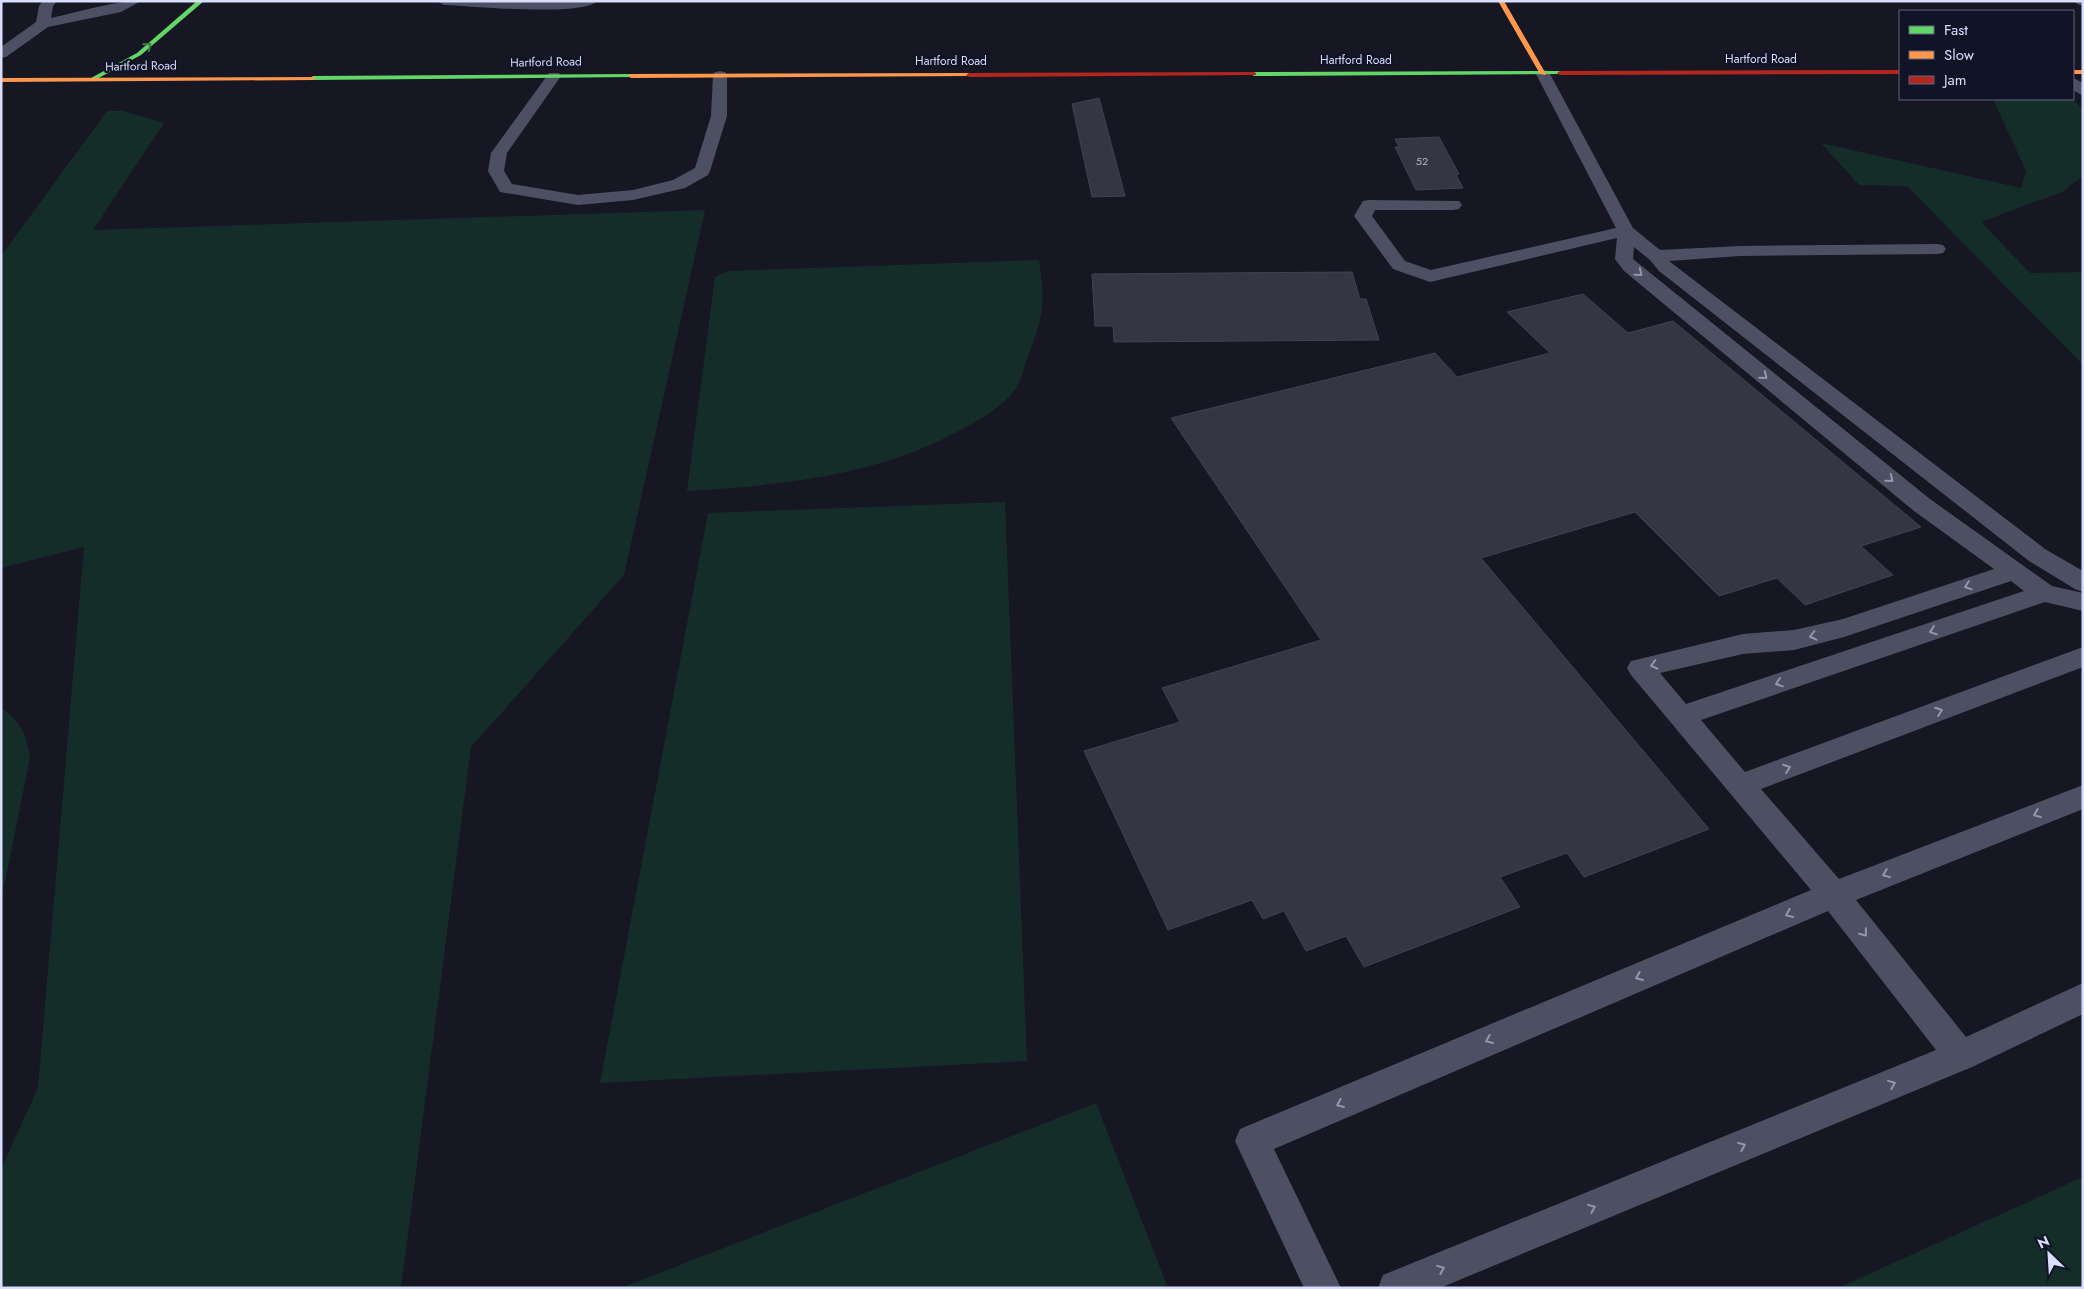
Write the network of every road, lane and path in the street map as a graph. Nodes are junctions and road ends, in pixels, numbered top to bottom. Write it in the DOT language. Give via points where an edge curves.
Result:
graph roads {
  1 [pos="50,1"];
  2 [pos="134,1"];
  3 [pos="201,1"];
  4 [pos="444,1"];
  5 [pos="590,1"];
  6 [pos="1501,1"];
  7 [pos="43,24"];
  8 [pos="114,53"];
  9 [pos="1,54"];
  10 [pos="1899,72"];
  11 [pos="1543,74"];
  12 [pos="720,75"];
  13 [pos="554,76"];
  14 [pos="1,80"];
  15 [pos="92,80"];
  16 [pos="1453,205"];
  17 [pos="1626,231"];
  18 [pos="1936,249"];
  19 [pos="1656,256"];
  20 [pos="2014,571"];
  21 [pos="2083,583"];
  22 [pos="2045,593"];
  23 [pos="2083,602"];
  24 [pos="2083,657"];
  25 [pos="1682,716"];
  26 [pos="1741,785"];
  27 [pos="2083,796"];
  28 [pos="1834,895"];
  29 [pos="2083,998"];
  30 [pos="1961,1056"];
  31 [pos="1323,1288"];
  32 [pos="1396,1288"];
  1 -- 7 [label="lane"];
  2 -- 7 [label="lane" via="116,9"];
  15 -- 3 [label="main road, one-way" via="139,54"];
  4 -- 5 [label="lane" via="563,6"];
  6 -- 11 [label="main road"];
  7 -- 9 [label="lane"];
  8 -- 15 [label="main road"];
  10 -- 11 [label="main road, Hartford Road"];
  11 -- 12 [label="main road, Hartford Road"];
  11 -- 17 [label="lane"];
  12 -- 13 [label="main road, Hartford Road"];
  12 -- 13 [label="lane" via="720,116 702,171 679,184 633,195 578,200 506,188 496,171 499,153"];
  13 -- 15 [label="main road, Hartford Road"];
  14 -- 15 [label="main road, Hartford Road"];
  16 -- 17 [label="lane" via="1369,205 1363,216 1399,265 1430,276"];
  17 -- 19 [label="lane"];
  17 -- 20 [label="lane, one-way" via="1624,259 1630,267 1922,505"];
  18 -- 19 [label="lane" via="1740,251"];
  19 -- 21 [label="lane" via="1665,267 2037,555"];
  20 -- 22 [label="lane"];
  20 -- 25 [label="lane, one-way" via="1836,630 1794,640 1743,644 1640,668"];
  22 -- 23 [label="lane"];
  22 -- 25 [label="lane, one-way"];
  26 -- 24 [label="lane, one-way"];
  25 -- 26 [label="lane"];
  26 -- 28 [label="lane"];
  27 -- 28 [label="lane, one-way"];
  28 -- 30 [label="lane, one-way"];
  28 -- 31 [label="lane, one-way" via="1252,1141"];
  29 -- 30 [label="lane"];
  32 -- 30 [label="lane, one-way"];
}
